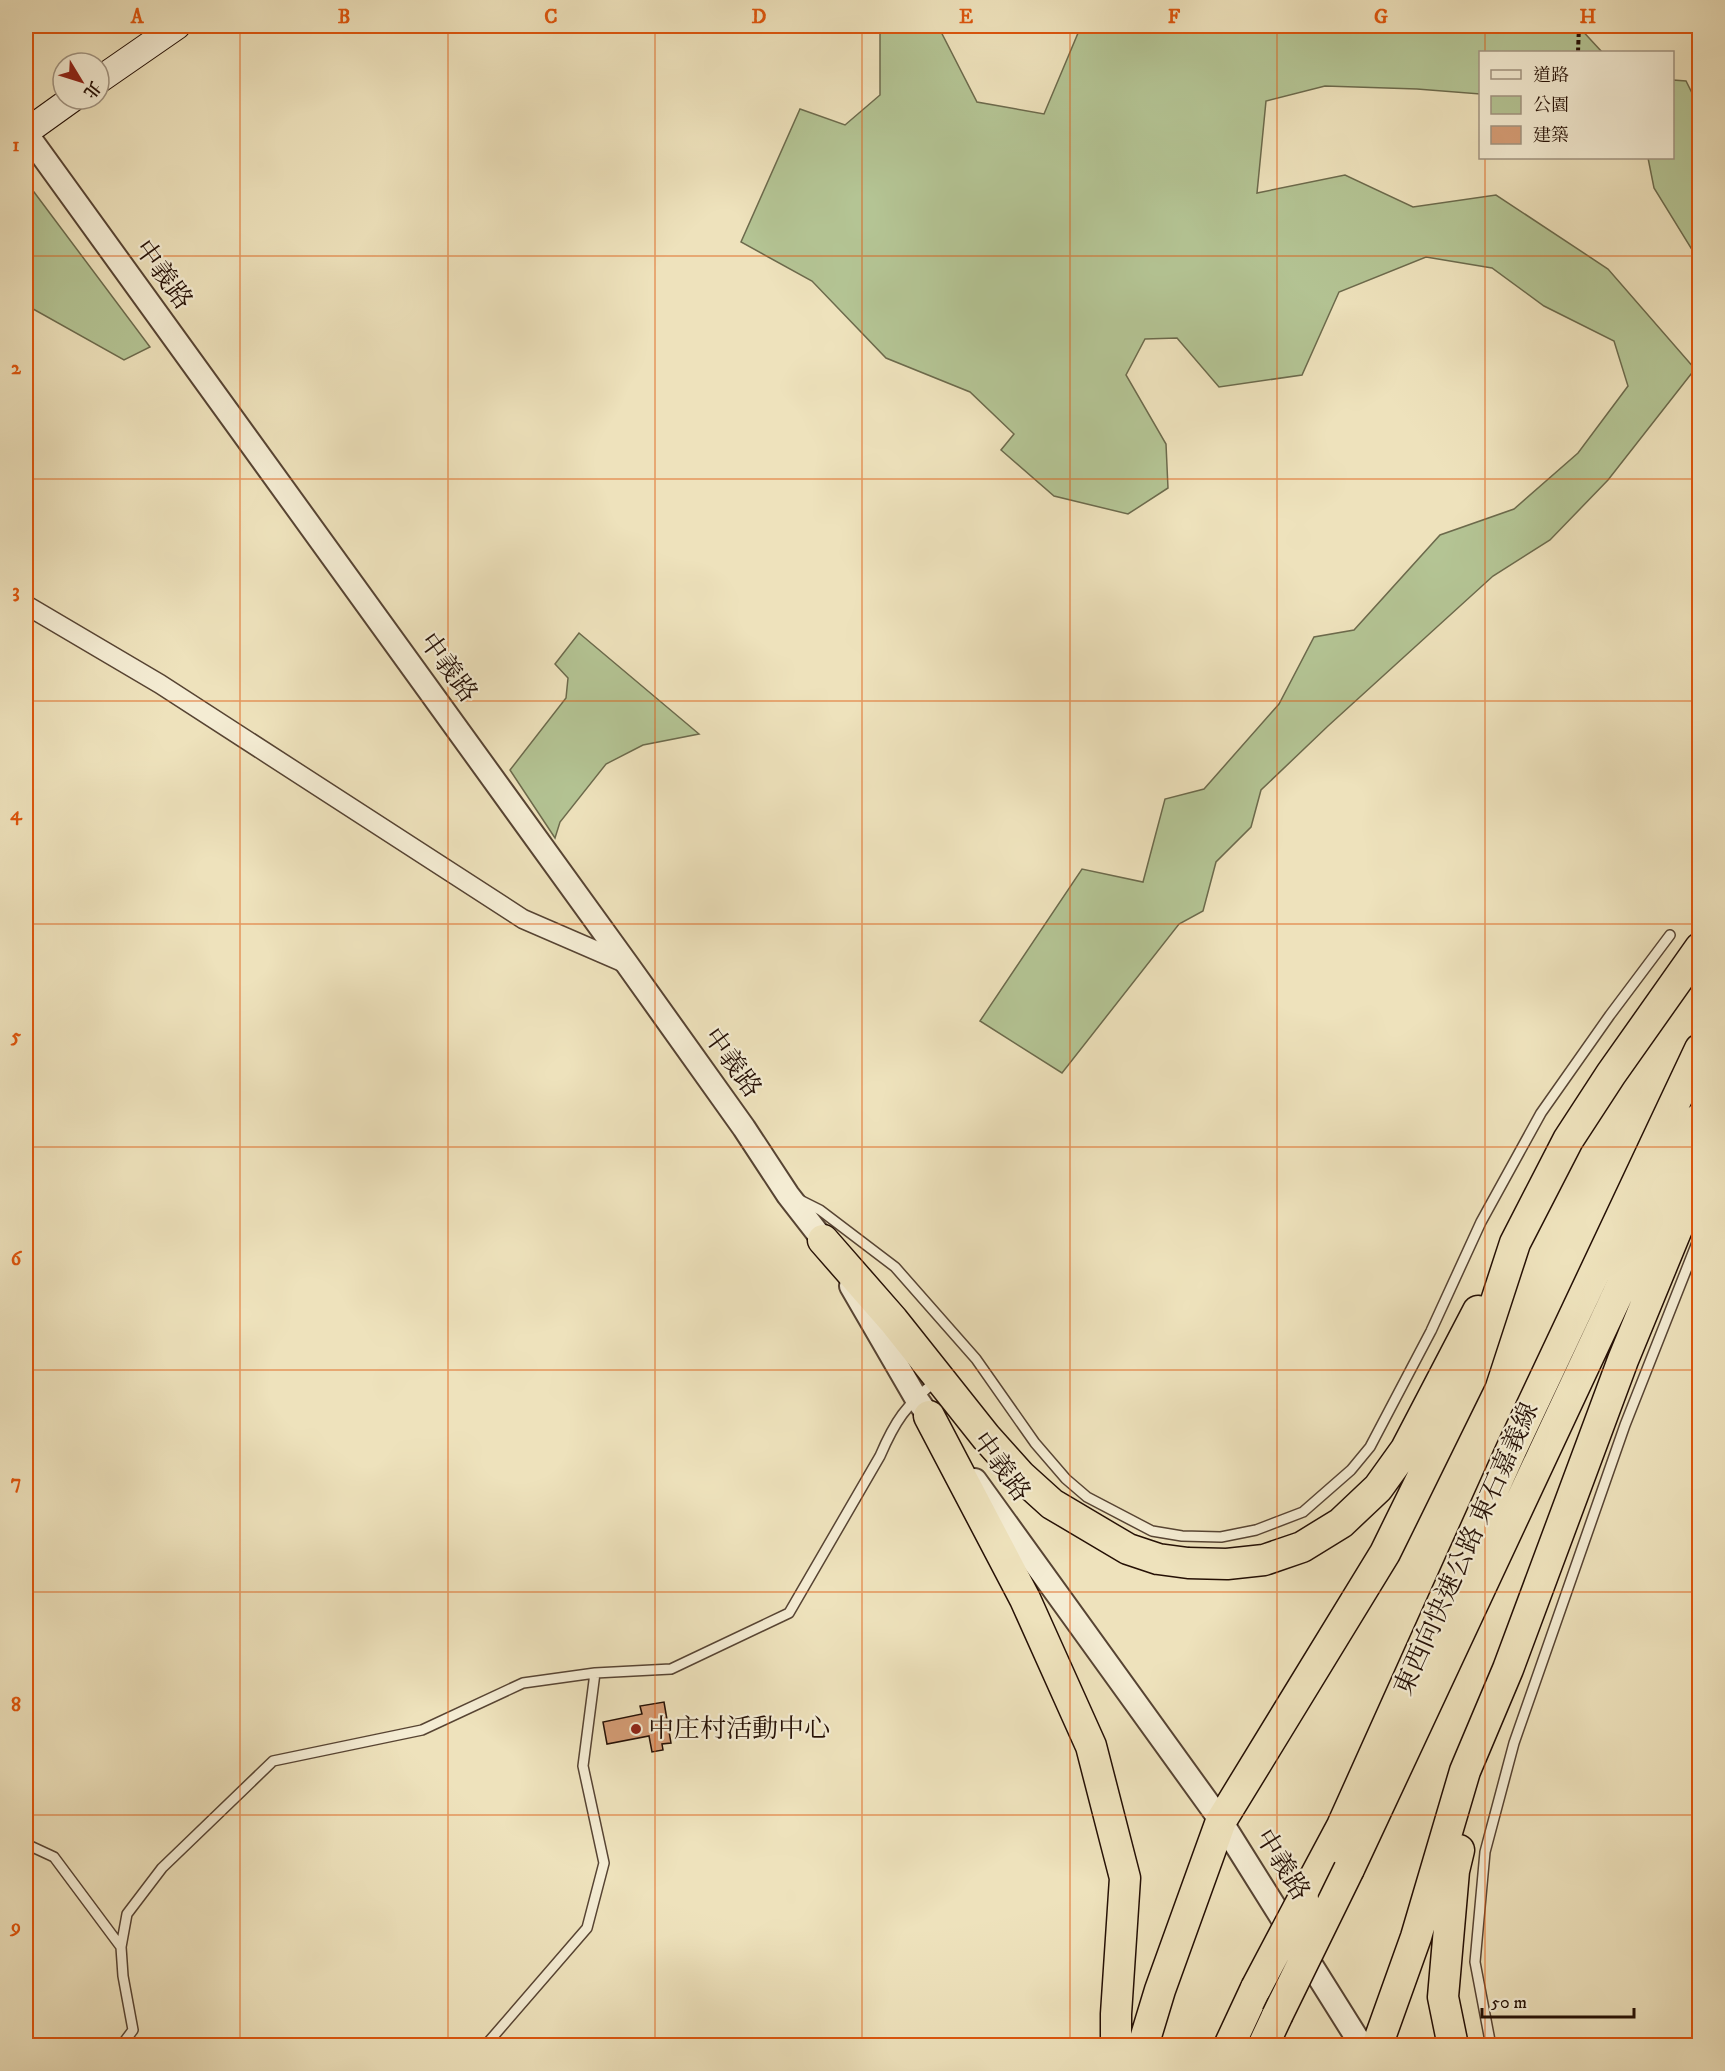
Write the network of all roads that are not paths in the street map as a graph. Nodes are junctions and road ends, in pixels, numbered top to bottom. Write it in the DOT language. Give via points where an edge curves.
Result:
graph roads {
  1 [pos="177,26"];
  2 [pos="111,72"];
  3 [pos="55,111"];
  4 [pos="26,132"];
  5 [pos="26,605"];
  6 [pos="1670,935"];
  7 [pos="1700,948"];
  8 [pos="627,964"];
  9 [pos="1700,1049"];
  10 [pos="1700,1118"];
  11 [pos="1700,1173"];
  12 [pos="788,1195"];
  13 [pos="1700,1235"];
  14 [pos="824,1240"];
  15 [pos="1515,1242"];
  16 [pos="940,1377"];
  17 [pos="922,1407"];
  18 [pos="1508,1669"];
  19 [pos="596,1673"];
  20 [pos="1221,1821"];
  21 [pos="26,1844"];
  22 [pos="121,1947"];
  23 [pos="121,2046"];
  24 [pos="486,2046"];
  25 [pos="1116,2046"];
  26 [pos="1143,2046"];
  27 [pos="1229,2046"];
  28 [pos="1263,2046"];
  29 [pos="1362,2046"];
  30 [pos="1377,2046"];
  31 [pos="1453,2046"];
  32 [pos="1491,2046"];
  1 -- 2 [label="main road"];
  3 -- 4 [label="main road"];
  4 -- 8 [label="street, 中義路"];
  5 -- 8 [label="street" via="160,684 523,919"];
  6 -- 12 [label="lane" via="1541,1113 1481,1222 1370,1447 1351,1470 1304,1512 1256,1530 1221,1537 1152,1531 1087,1497 1035,1443 976,1359 895,1267 820,1210"];
  7 -- 15 [label="highway" via="1568,1140"];
  8 -- 12 [label="street, 中義路"];
  9 -- 27 [label="highway, 東西向快速公路 東石嘉義線, bridge" via="1511,1450 1342,1826"];
  10 -- 28 [label="highway, 東西向快速公路 東石嘉義線, bridge"];
  11 -- 18 [label="highway" via="1623,1360"];
  12 -- 14 [label="street, 中義路"];
  13 -- 32 [label="lane" via="1625,1425 1518,1732 1485,1852 1475,1962"];
  14 -- 16 [label="highway"];
  14 -- 17 [label="street, 中義路"];
  15 -- 16 [label="highway" via="1406,1449 1378,1488 1341,1523 1302,1547 1264,1560 1227,1564 1158,1559 1102,1535 1052,1504 1021,1476"];
  15 -- 20 [label="highway" via="1471,1378 1385,1553"];
  16 -- 17 [label="lane"];
  17 -- 19 [label="lane" via="903,1412 890,1432 789,1613 671,1669"];
  17 -- 20 [label="street, 中義路"];
  17 -- 25 [label="highway" via="1025,1599 1090,1746 1125,1878"];
  18 -- 30 [label="highway" via="1465,1771 1416,1937"];
  18 -- 31 [label="highway" via="1454,1870 1443,1997"];
  19 -- 22 [label="lane" via="523,1683 422,1730 273,1761 162,1868 127,1914"];
  19 -- 24 [label="lane" via="583,1766 604,1863 587,1928"];
  20 -- 26 [label="highway"];
  20 -- 29 [label="street, 中義路"];
  21 -- 22 [label="lane" via="54,1857"];
  22 -- 23 [label="lane" via="133,2030"];
}
